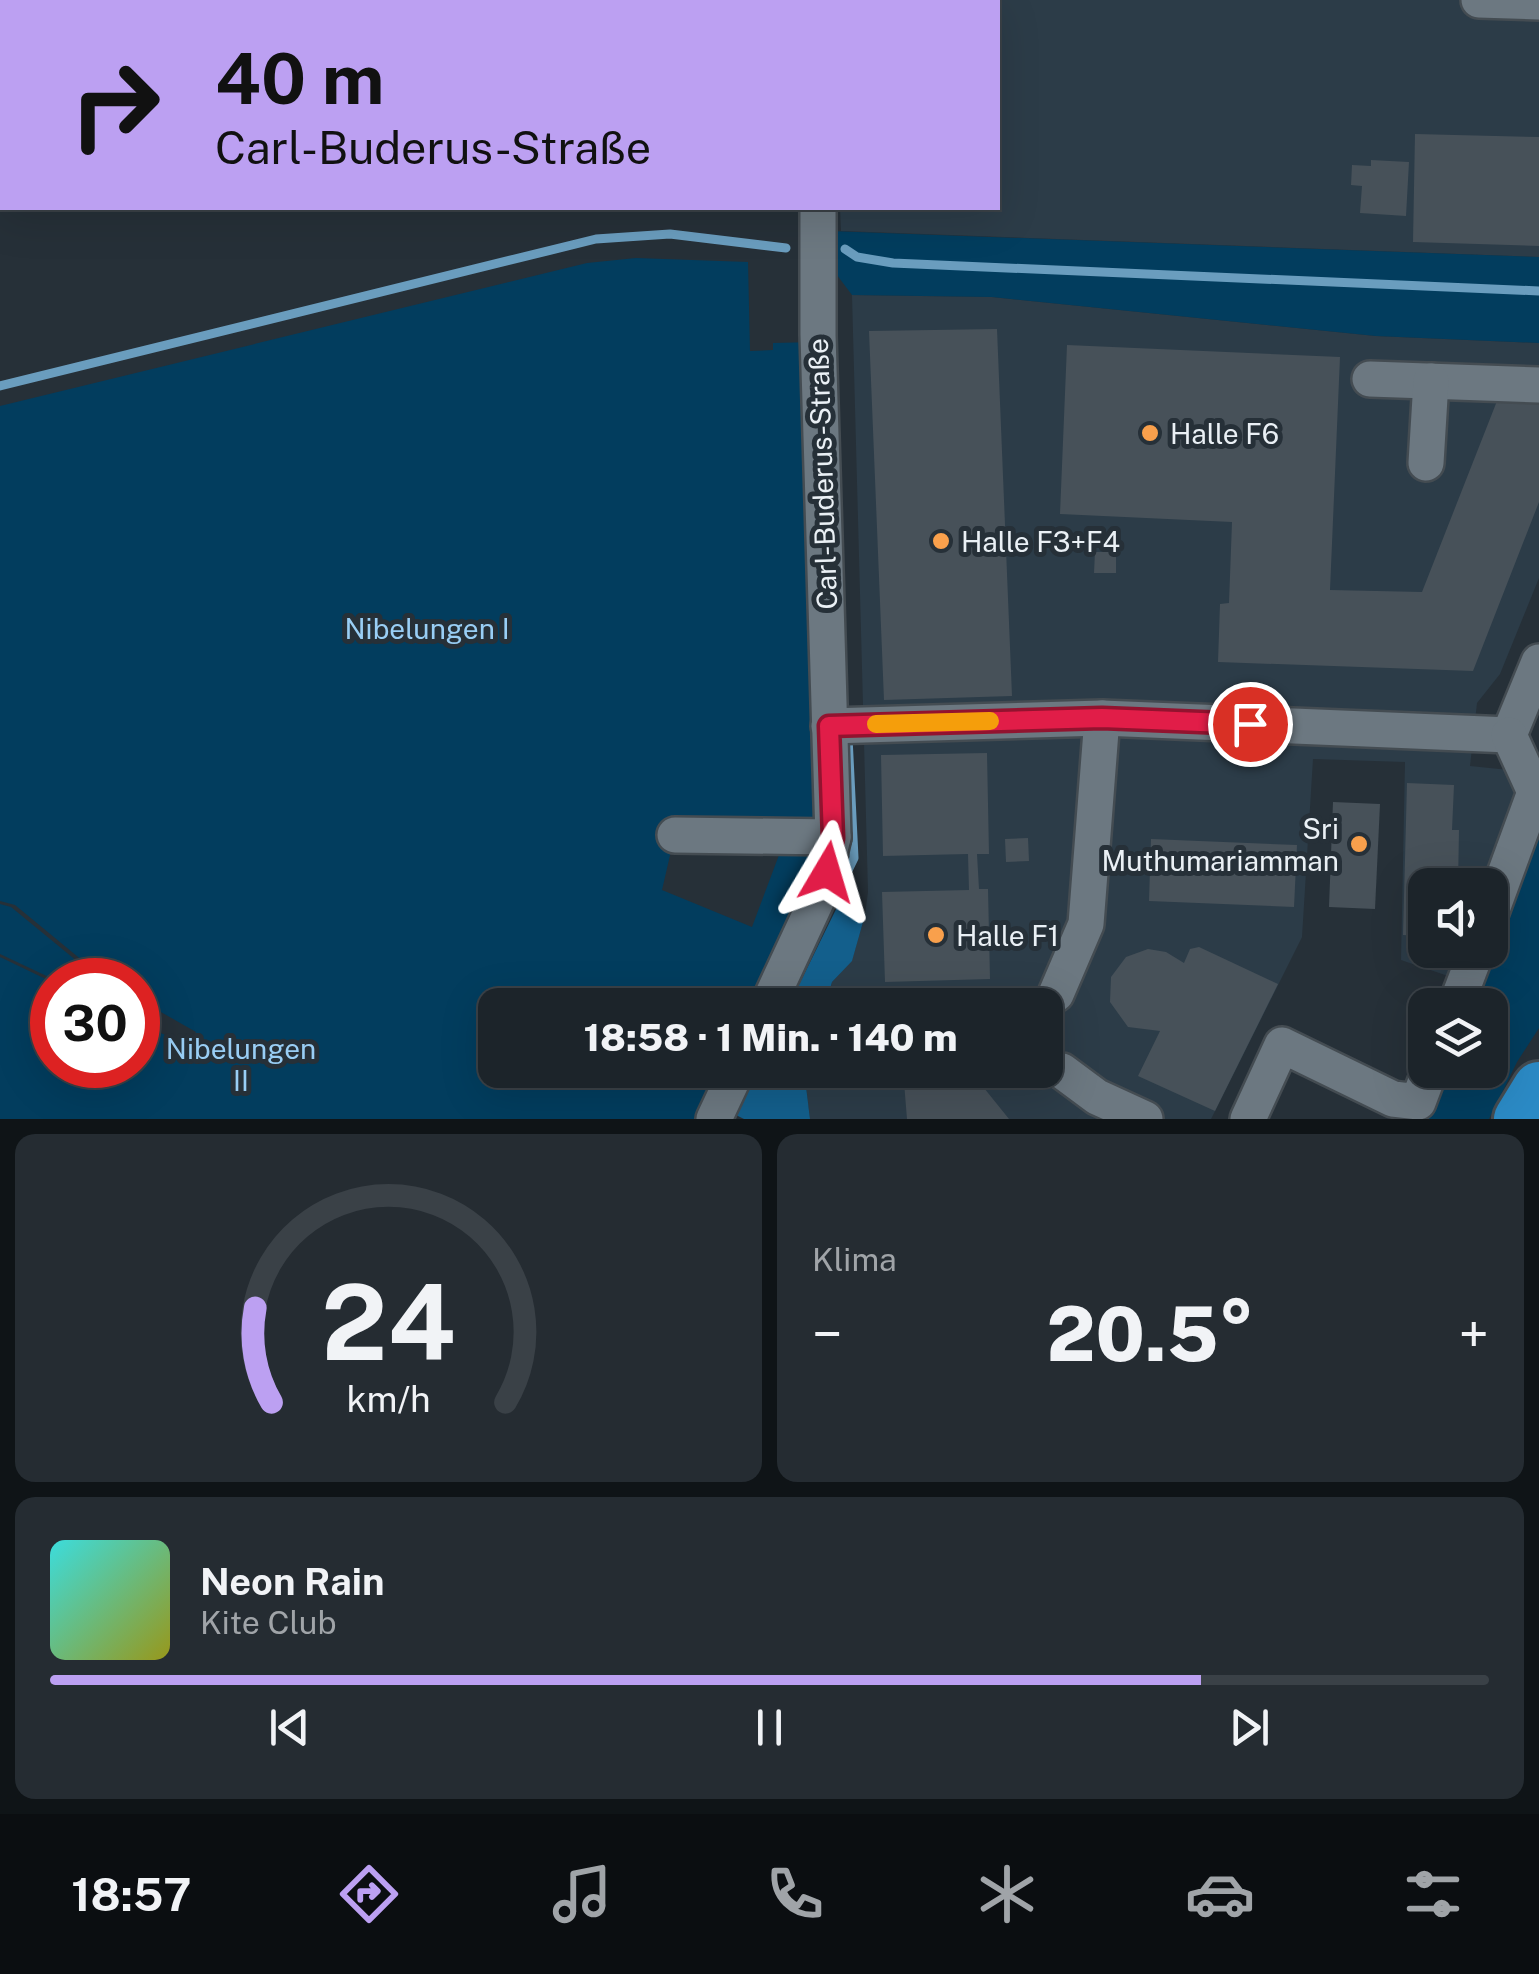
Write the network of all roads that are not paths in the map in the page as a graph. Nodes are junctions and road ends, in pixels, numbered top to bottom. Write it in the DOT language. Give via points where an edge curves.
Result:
graph roads {
  1 [pos="1478,0"];
  2 [pos="1539,2"];
  3 [pos="818,215"];
  4 [pos="1370,380"];
  5 [pos="1432,382"];
  6 [pos="1539,385"];
  7 [pos="1426,463"];
  8 [pos="1539,662"];
  9 [pos="1102,718"];
  10 [pos="829,726"];
  11 [pos="1509,735"];
  12 [pos="675,835"];
  13 [pos="833,838"];
  14 [pos="1507,868"];
  15 [pos="776,988"];
  16 [pos="1059,988"];
  17 [pos="1063,1072"];
  18 [pos="729,1088"];
  19 [pos="1423,1088"];
  20 [pos="1539,1088"];
  21 [pos="714,1119"];
  22 [pos="1145,1119"];
  23 [pos="1248,1119"];
  24 [pos="1520,1119"];
  1 -- 2 [label="street"];
  3 -- 10 [label="street, Carl-Buderus-Straße"];
  4 -- 5 [label="street"];
  5 -- 6 [label="street"];
  5 -- 7 [label="street"];
  8 -- 11 [label="street"];
  9 -- 10 [label="street"];
  9 -- 11 [label="street"];
  9 -- 16 [label="street" via="1086,924"];
  10 -- 13 [label="street, Carl-Buderus-Straße"];
  11 -- 14 [label="street" via="1535,792"];
  12 -- 13 [label="street"];
  13 -- 15 [label="street, Carl-Buderus-Straße" via="820,893"];
  17 -- 22 [label="street" via="1097,1098"];
  18 -- 21 [label="street"];
  19 -- 23 [label="street" via="1418,1102 1393,1099 1282,1046"];
  20 -- 24 [label="highway"];
}
